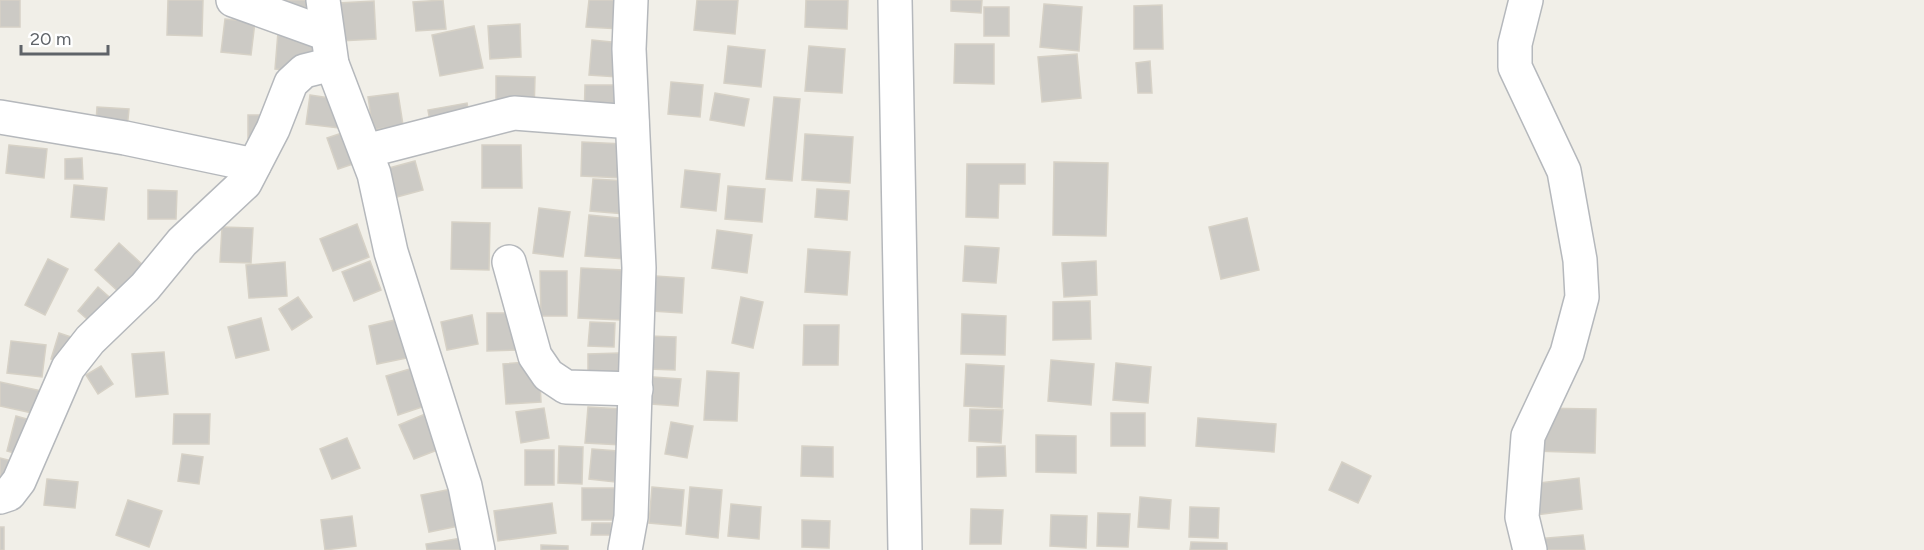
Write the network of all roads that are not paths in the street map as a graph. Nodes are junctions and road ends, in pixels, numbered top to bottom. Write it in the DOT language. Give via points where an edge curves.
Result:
graph roads {
  1 [pos="233,0"];
  2 [pos="324,0"];
  3 [pos="632,0"];
  4 [pos="895,0"];
  5 [pos="1526,0"];
  6 [pos="329,49"];
  7 [pos="0,117"];
  8 [pos="632,122"];
  9 [pos="366,151"];
  10 [pos="254,165"];
  11 [pos="509,262"];
  12 [pos="636,389"];
  13 [pos="0,497"];
  14 [pos="478,550"];
  15 [pos="625,550"];
  16 [pos="905,550"];
  17 [pos="1530,550"];
  1 -- 6 [label="street"];
  2 -- 6 [label="street"];
  3 -- 8 [label="street"];
  4 -- 16 [label="street"];
  5 -- 17 [label="street" via="1515,44 1515,67 1564,171 1580,260 1582,297 1567,353 1528,436 1521,517"];
  6 -- 9 [label="street"];
  6 -- 10 [label="street" via="291,83"];
  7 -- 10 [label="street"];
  8 -- 9 [label="street" via="514,113"];
  8 -- 12 [label="street" via="639,268"];
  9 -- 14 [label="street" via="391,252 465,486"];
  10 -- 13 [label="street" via="245,183 182,242 68,368 19,481 9,494"];
  11 -- 12 [label="street" via="535,356 548,375 566,387"];
  12 -- 15 [label="street" via="631,517"];
}
